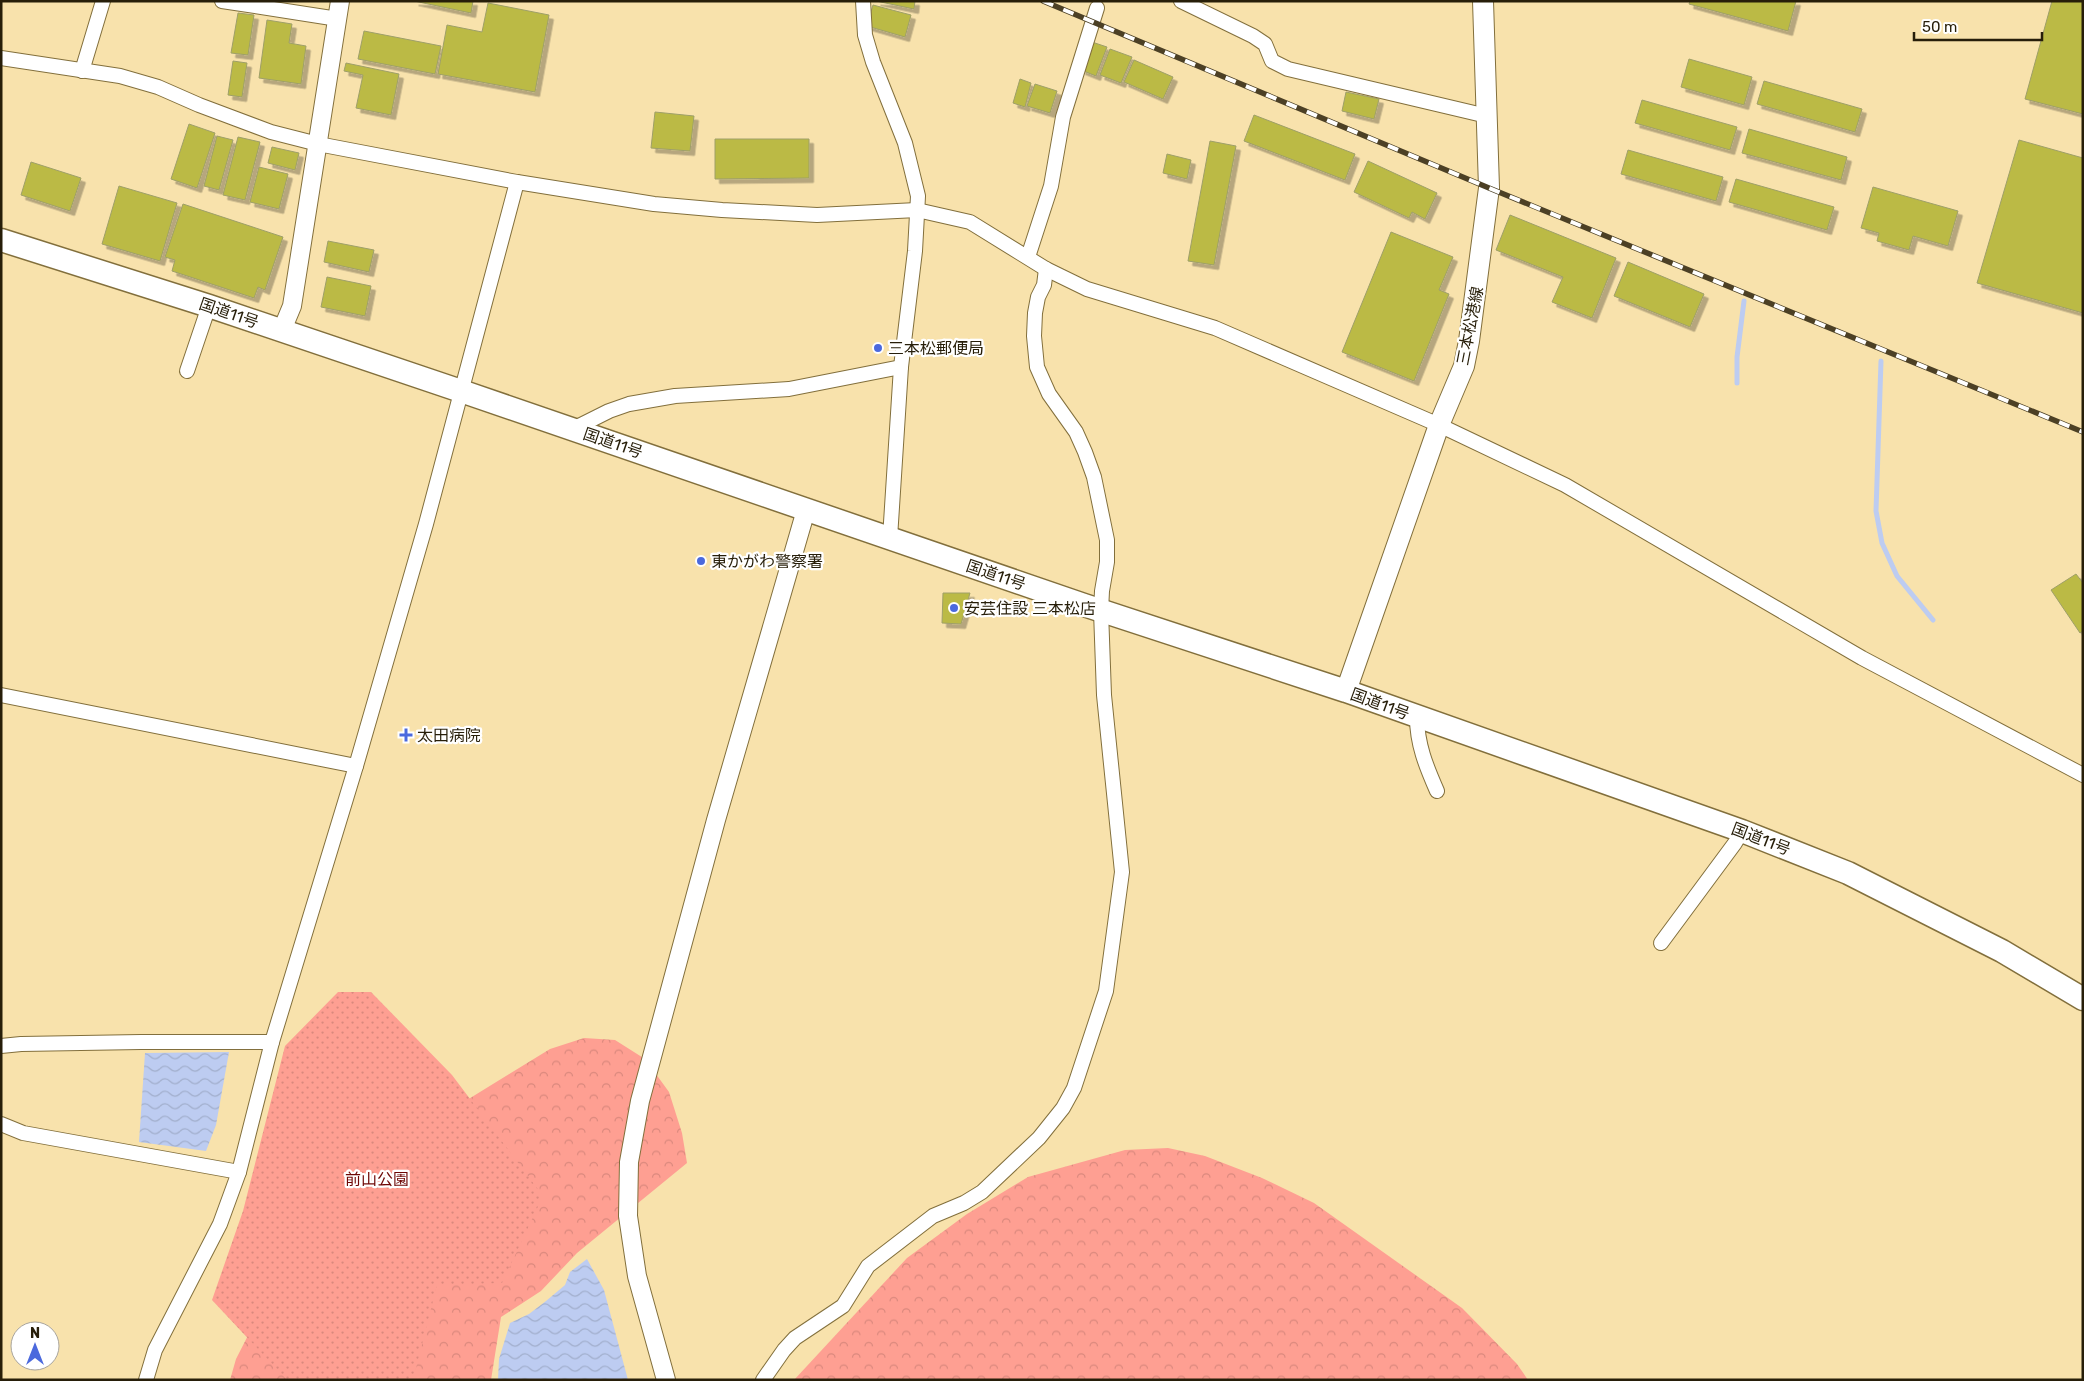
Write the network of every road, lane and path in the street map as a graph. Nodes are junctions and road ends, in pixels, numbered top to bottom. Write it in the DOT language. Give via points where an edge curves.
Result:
graph roads {
  1 [pos="103,1"];
  2 [pos="222,1"];
  3 [pos="340,1"];
  4 [pos="863,1"];
  5 [pos="1181,1"];
  6 [pos="1483,1"];
  7 [pos="1097,8"];
  8 [pos="338,19"];
  9 [pos="1,58"];
  10 [pos="82,70"];
  11 [pos="1487,116"];
  12 [pos="318,144"];
  13 [pos="517,182"];
  14 [pos="917,210"];
  15 [pos="1,240"];
  16 [pos="1028,257"];
  17 [pos="1046,269"];
  18 [pos="209,306"];
  19 [pos="282,330"];
  20 [pos="901,367"];
  21 [pos="187,372"];
  22 [pos="461,391"];
  23 [pos="1439,425"];
  24 [pos="573,430"];
  25 [pos="806,510"];
  26 [pos="890,538"];
  27 [pos="1101,611"];
  28 [pos="1346,692"];
  29 [pos="1,695"];
  30 [pos="1417,717"];
  31 [pos="356,766"];
  32 [pos="2083,774"];
  33 [pos="1437,791"];
  34 [pos="1742,831"];
  35 [pos="1661,943"];
  36 [pos="2082,996"];
  37 [pos="272,1042"];
  38 [pos="1,1046"];
  39 [pos="1,1124"];
  40 [pos="239,1172"];
  41 [pos="146,1380"];
  42 [pos="666,1380"];
  43 [pos="763,1380"];
  1 -- 10 [label="street"];
  2 -- 8 [label="street"];
  3 -- 8 [label="street"];
  4 -- 14 [label="street" via="864,35 905,143 918,196"];
  5 -- 11 [label="street" via="1254,36 1265,44 1272,61 1288,68"];
  6 -- 11 [label="main road, 三本松港線"];
  7 -- 16 [label="street" via="1063,117 1051,186"];
  8 -- 12 [label="street"];
  9 -- 10 [label="street"];
  10 -- 12 [label="street" via="158,87 271,132"];
  11 -- 23 [label="main road, 三本松港線" via="1488,195 1471,334 1464,366"];
  12 -- 13 [label="street"];
  12 -- 19 [label="street" via="292,306"];
  13 -- 14 [label="street" via="654,204 722,210 817,215"];
  13 -- 22 [label="street"];
  14 -- 16 [label="street" via="970,222"];
  14 -- 20 [label="street"];
  15 -- 18 [label="highway, 国道11号"];
  16 -- 17 [label="street"];
  17 -- 23 [label="street" via="1087,289 1214,328"];
  17 -- 27 [label="street" via="1035,313 1035,353 1042,381 1076,432 1094,478 1107,540"];
  18 -- 19 [label="highway, 国道11号"];
  18 -- 21 [label="street"];
  19 -- 22 [label="highway, 国道11号"];
  20 -- 24 [label="street" via="789,388 675,396 630,404"];
  20 -- 26 [label="street"];
  22 -- 24 [label="highway, 国道11号"];
  22 -- 31 [label="street"];
  23 -- 28 [label="main road, 三本松港線"];
  23 -- 32 [label="street" via="1565,485 1862,658"];
  24 -- 25 [label="highway, 国道11号"];
  25 -- 26 [label="highway, 国道11号"];
  25 -- 42 [label="street" via="716,820 640,1101 630,1162 628,1216 637,1276"];
  26 -- 27 [label="highway, 国道11号"];
  27 -- 28 [label="highway, 国道11号"];
  27 -- 43 [label="street" via="1104,695 1122,872 1106,991 1074,1088 1063,1108 1025,1152 982,1192 933,1216 868,1266 843,1306 795,1338"];
  28 -- 30 [label="highway, 国道11号"];
  29 -- 31 [label="street"];
  30 -- 33 [label="street" via="1423,758"];
  30 -- 34 [label="highway, 国道11号"];
  31 -- 37 [label="street"];
  34 -- 35 [label="street"];
  34 -- 36 [label="highway, 国道11号" via="1848,873 2002,951"];
  37 -- 38 [label="street"];
  37 -- 40 [label="street"];
  39 -- 40 [label="street" via="23,1132"];
  40 -- 41 [label="street" via="220,1224 155,1350"];
}
